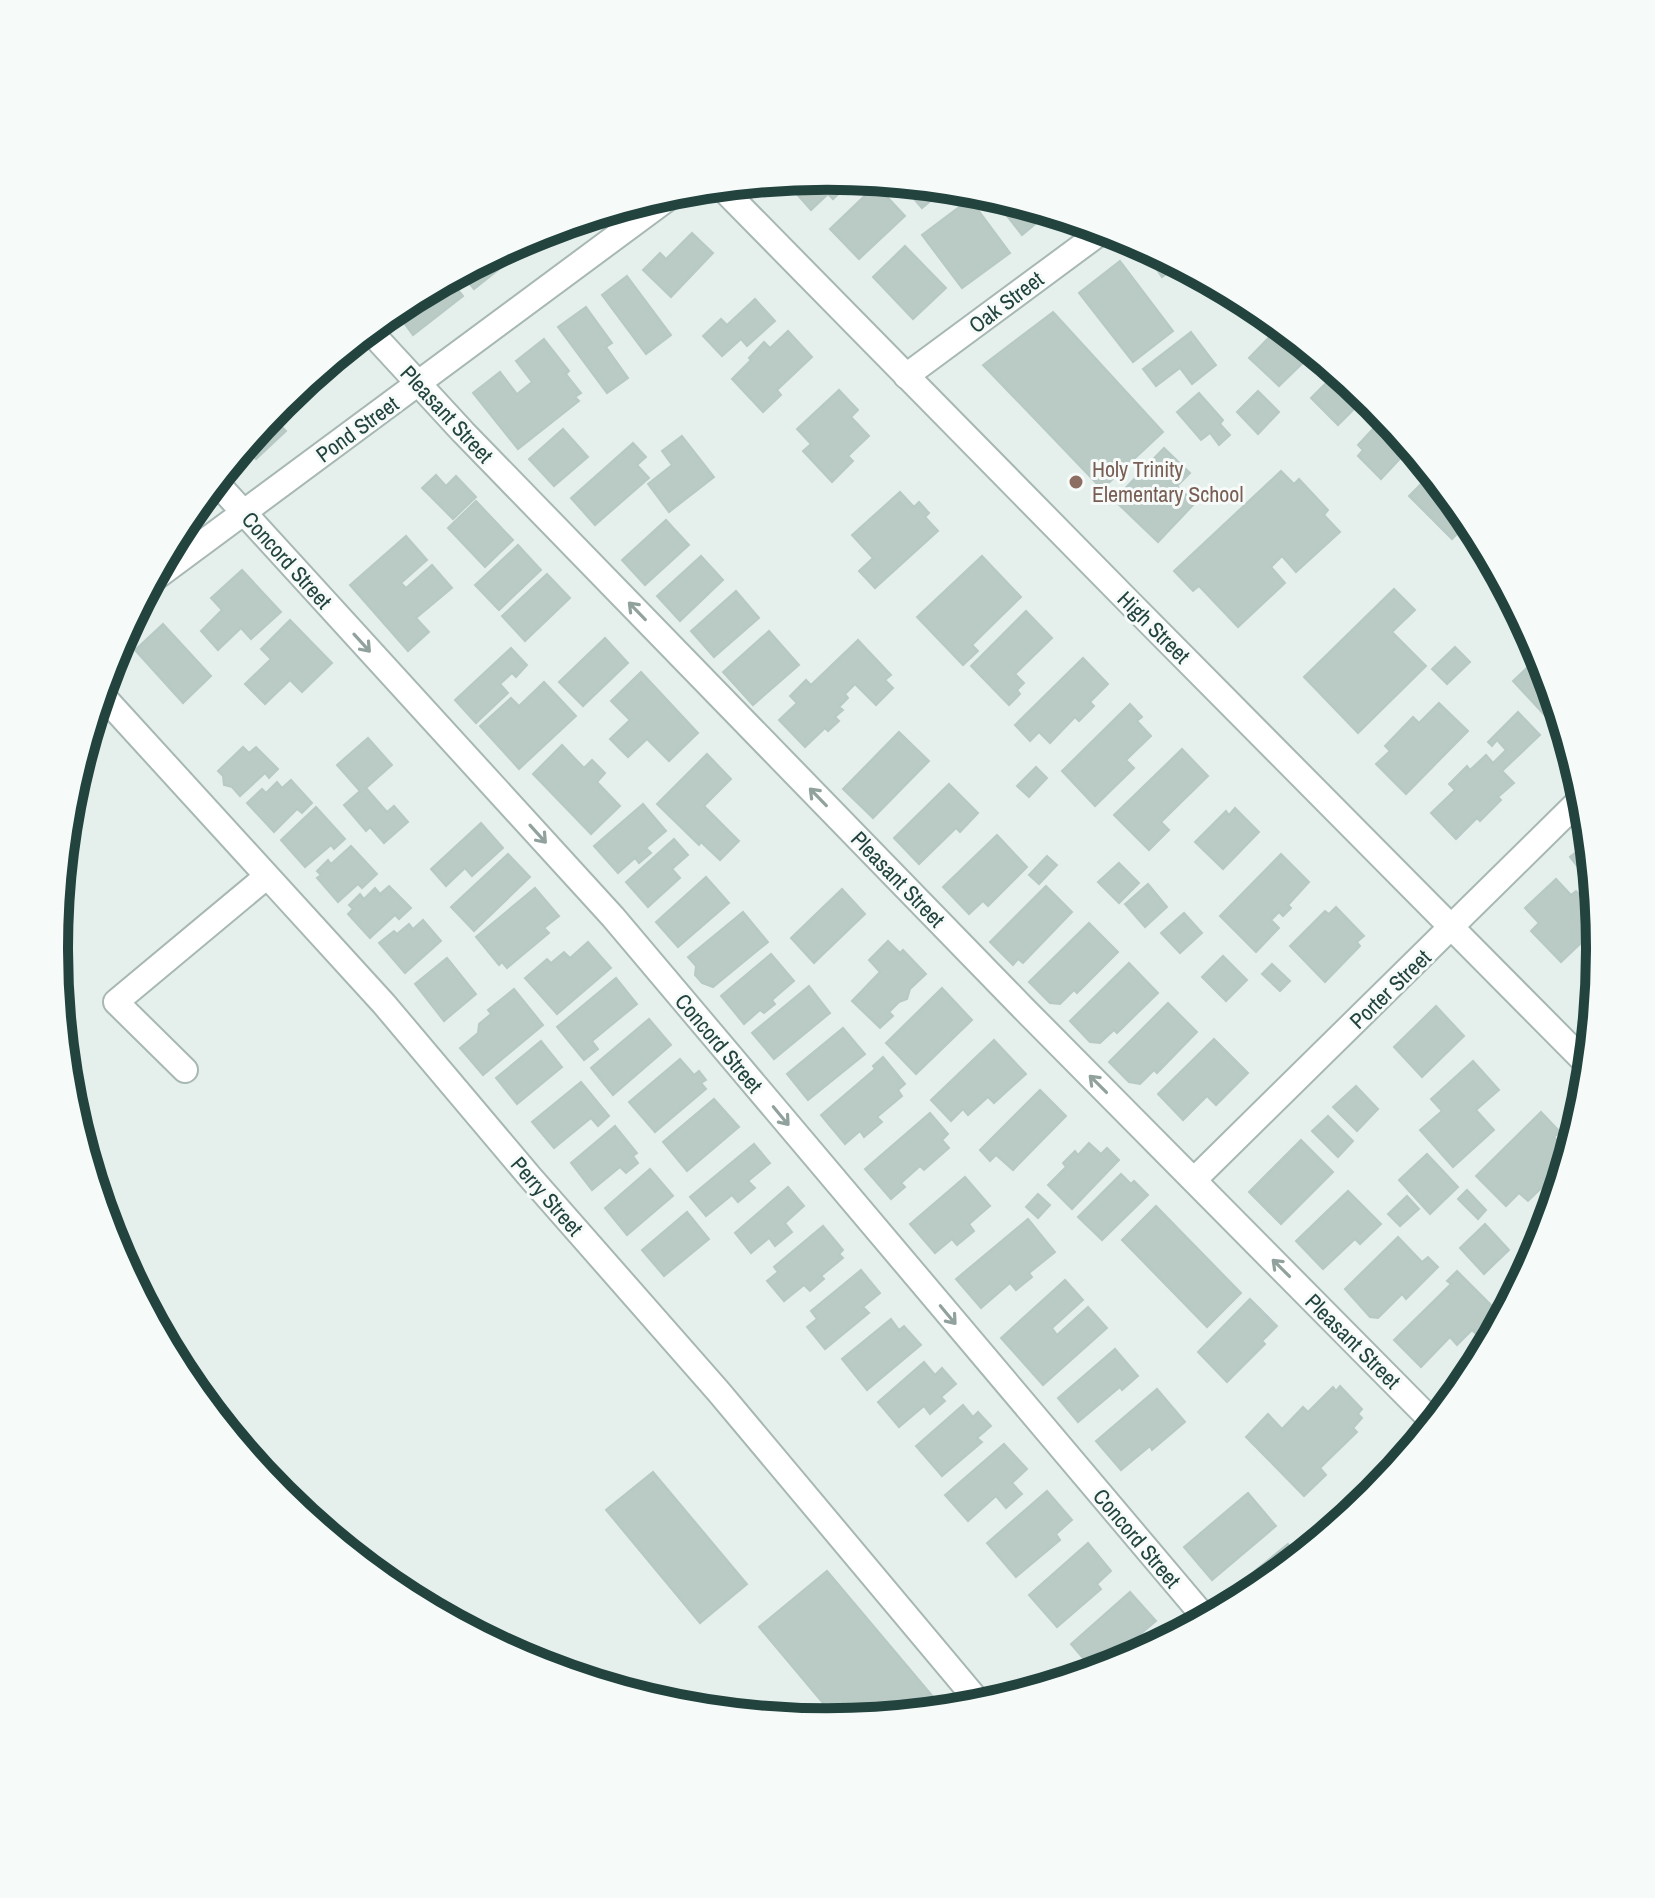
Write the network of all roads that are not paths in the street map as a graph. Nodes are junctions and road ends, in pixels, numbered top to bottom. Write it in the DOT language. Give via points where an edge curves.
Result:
graph roads {
  1 [pos="730,196"];
  2 [pos="652,210"];
  3 [pos="1093,238"];
  4 [pos="376,338"];
  5 [pos="906,376"];
  6 [pos="419,384"];
  7 [pos="223,490"];
  8 [pos="243,512"];
  9 [pos="173,565"];
  10 [pos="109,703"];
  11 [pos="1573,807"];
  12 [pos="266,877"];
  13 [pos="1453,928"];
  14 [pos="1579,1056"];
  15 [pos="185,1070"];
  16 [pos="1194,1180"];
  17 [pos="1426,1415"];
  18 [pos="1199,1611"];
  19 [pos="972,1695"];
  1 -- 5 [label="street, High Street"];
  2 -- 6 [label="street, Pond Street"];
  3 -- 5 [label="street, Oak Street"];
  4 -- 6 [label="street, Pleasant Street"];
  5 -- 13 [label="street, High Street"];
  6 -- 8 [label="street, Pond Street"];
  16 -- 6 [label="street, Pleasant Street, one-way"];
  7 -- 8 [label="street, Concord Street"];
  8 -- 9 [label="street, Pond Street"];
  8 -- 18 [label="street, Concord Street, one-way" via="613,917"];
  10 -- 12 [label="street, Perry Street"];
  11 -- 13 [label="street, Porter Street"];
  12 -- 15 [label="street" via="116,1002"];
  12 -- 19 [label="street, Perry Street" via="384,1004"];
  13 -- 14 [label="street, High Street"];
  13 -- 16 [label="street, Porter Street"];
  17 -- 16 [label="street, Pleasant Street, one-way"];
}
